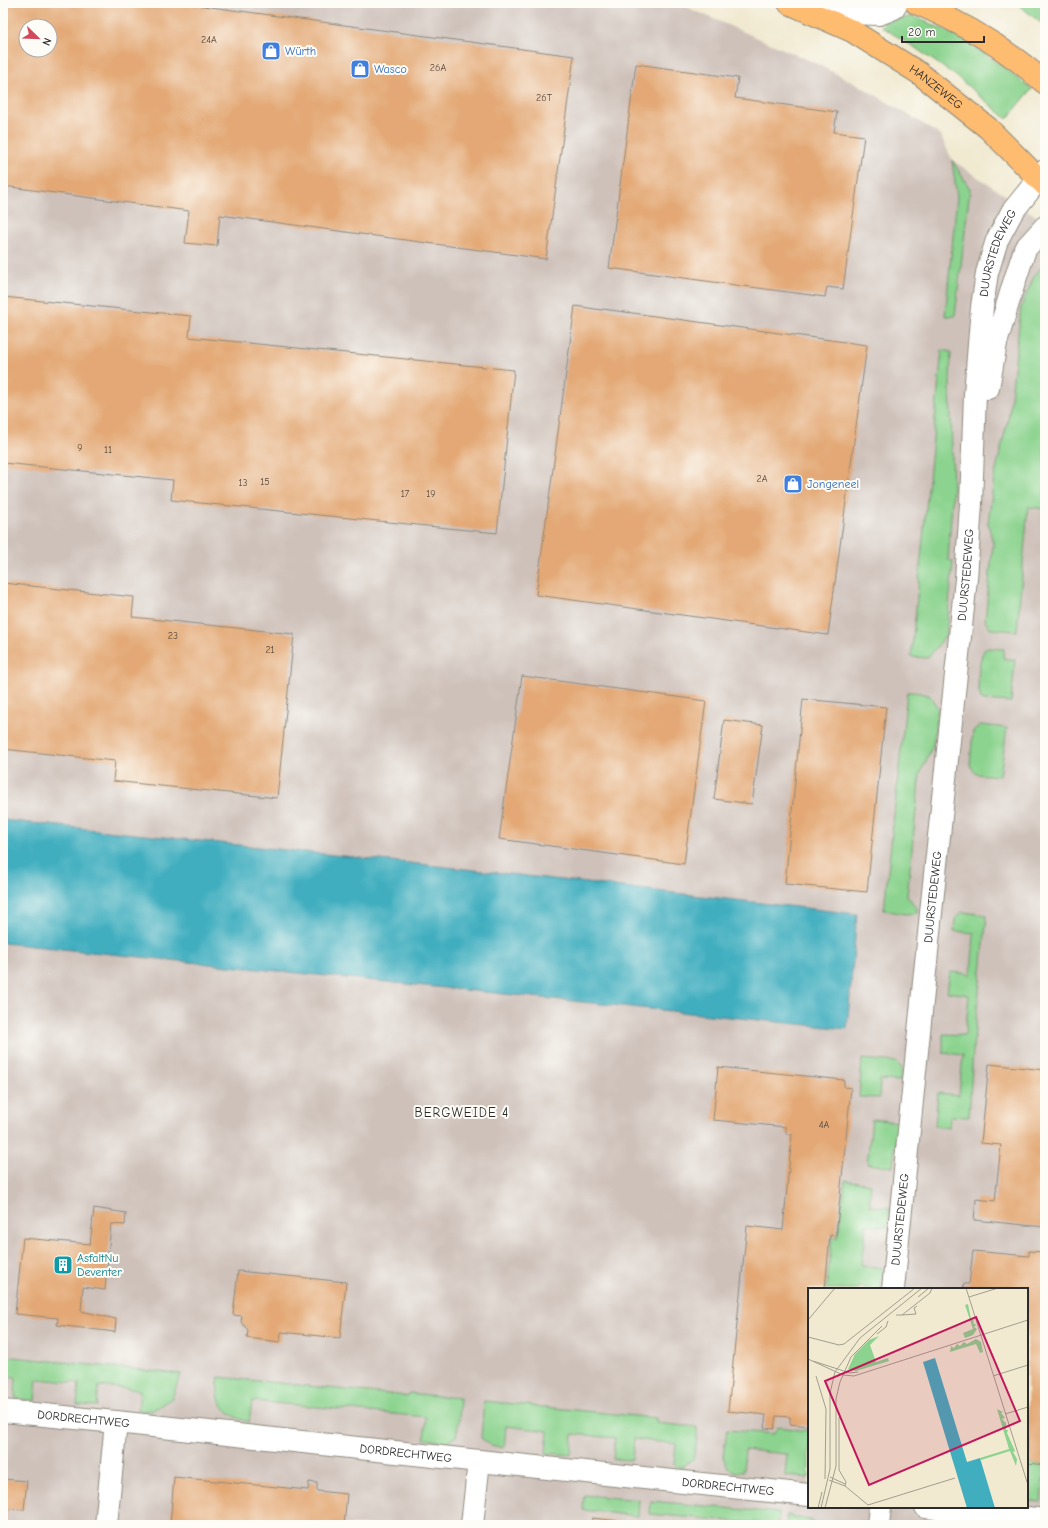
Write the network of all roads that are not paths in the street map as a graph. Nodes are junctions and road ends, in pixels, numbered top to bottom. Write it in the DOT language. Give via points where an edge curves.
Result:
graph roads {
  1 [pos="789,3"];
  2 [pos="897,3"];
  3 [pos="916,3"];
  4 [pos="810,12"];
  5 [pos="1045,82"];
  6 [pos="1043,178"];
  7 [pos="1045,227"];
  8 [pos="972,504"];
  9 [pos="893,1288"];
  10 [pos="3,1411"];
  11 [pos="116,1422"];
  12 [pos="479,1461"];
  13 [pos="808,1495"];
  14 [pos="880,1508"];
  15 [pos="935,1508"];
  16 [pos="1045,1520"];
  17 [pos="106,1525"];
  18 [pos="472,1525"];
  19 [pos="878,1525"];
  1 -- 4 [label="main road, HANZEWEG"];
  2 -- 4 [label="street, HANZEWEG" via="894,8 879,14"];
  3 -- 5 [label="main road" via="992,42 1026,65"];
  4 -- 6 [label="main road, HANZEWEG" via="852,31 919,73 988,128"];
  6 -- 8 [label="street, DUURSTEDEWEG" via="1012,212 997,240 987,273 975,394"];
  7 -- 8 [label="street, DUURSTEDEWEG" via="1025,249 996,343"];
  8 -- 9 [label="street, DUURSTEDEWEG"];
  10 -- 11 [label="street, DORDRECHTWEG"];
  11 -- 12 [label="street, DORDRECHTWEG"];
  11 -- 17 [label="street"];
  12 -- 13 [label="street, DORDRECHTWEG"];
  12 -- 18 [label="street"];
  14 -- 19 [label="street"];
  15 -- 16 [label="street"];
}
